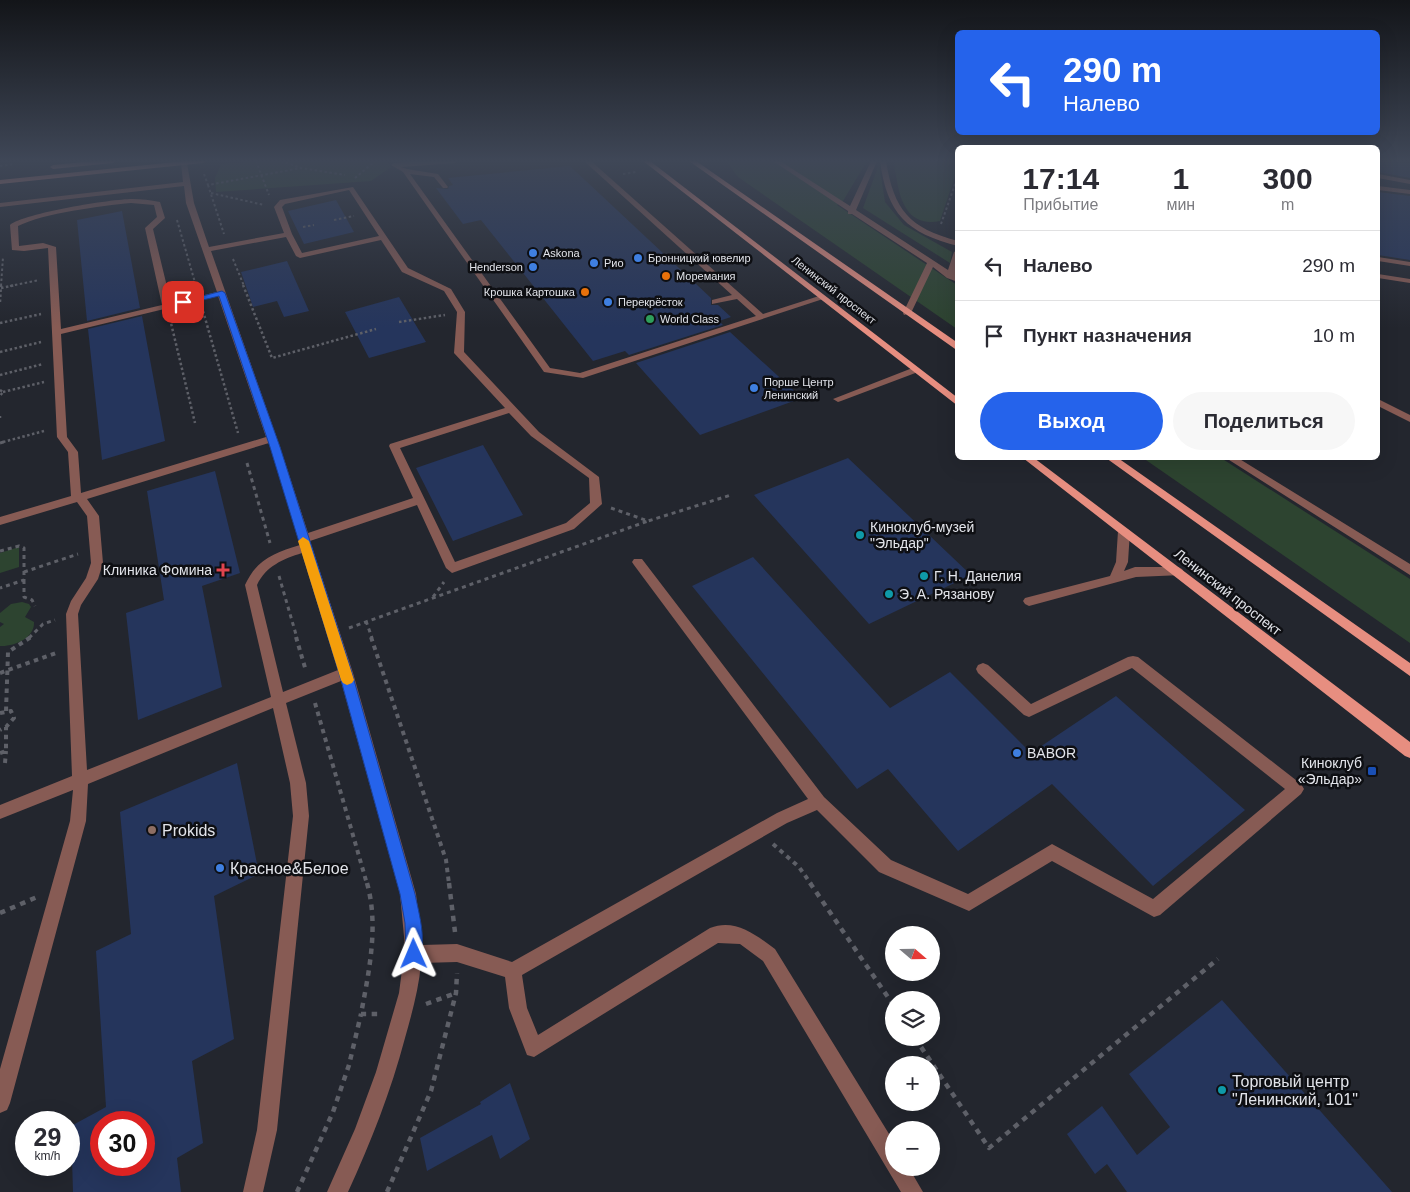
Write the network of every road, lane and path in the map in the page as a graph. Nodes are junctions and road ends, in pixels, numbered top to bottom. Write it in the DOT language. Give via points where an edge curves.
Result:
graph roads {
  1 [pos="41,217"];
  2 [pos="161,217"];
  3 [pos="176,217"];
  4 [pos="195,217"];
  5 [pos="219,217"];
  6 [pos="280,217"];
  7 [pos="370,217"];
  8 [pos="438,217"];
  9 [pos="649,217"];
  10 [pos="717,217"];
  11 [pos="771,217"];
  12 [pos="859,217"];
  13 [pos="903,217"];
  14 [pos="944,217"];
  15 [pos="922,232"];
  16 [pos="288,234"];
  17 [pos="384,237"];
  18 [pos="955,243"];
  19 [pos="228,246"];
  20 [pos="206,250"];
  21 [pos="1380,259"];
  22 [pos="931,263"];
  23 [pos="1410,264"];
  24 [pos="1380,276"];
  25 [pos="53,277"];
  26 [pos="954,278"];
  27 [pos="1410,281"];
  28 [pos="1,288"];
  29 [pos="222,293"];
  30 [pos="738,296"];
  31 [pos="822,298"];
  32 [pos="200,299"];
  33 [pos="715,302"];
  34 [pos="167,306"];
  35 [pos="55,311"];
  36 [pos="461,312"];
  37 [pos="907,312"];
  38 [pos="762,317"];
  39 [pos="399,322"];
  40 [pos="0,323"];
  41 [pos="376,329"];
  42 [pos="56,335"];
  43 [pos="955,346"];
  44 [pos="0,352"];
  45 [pos="58,360"];
  46 [pos="915,370"];
  47 [pos="0,375"];
  48 [pos="59,378"];
  49 [pos="0,390"];
  50 [pos="4,392"];
  51 [pos="0,396"];
  52 [pos="838,399"];
  53 [pos="955,401"];
  54 [pos="1380,403"];
  55 [pos="511,409"];
  56 [pos="1410,419"];
  57 [pos="194,423"];
  58 [pos="62,426"];
  59 [pos="272,439"];
  60 [pos="0,443"];
  61 [pos="242,448"];
  62 [pos="1031,460"];
  63 [pos="1114,460"];
  64 [pos="1234,460"];
  65 [pos="731,495"];
  66 [pos="78,498"];
  67 [pos="420,500"];
  68 [pos="596,504"];
  69 [pos="0,521"];
  70 [pos="648,521"];
  71 [pos="1124,531"];
  72 [pos="304,543"];
  73 [pos="96,549"];
  74 [pos="0,551"];
  75 [pos="274,558"];
  76 [pos="638,562"];
  77 [pos="1410,570"];
  78 [pos="24,572"];
  79 [pos="1178,572"];
  80 [pos="1115,579"];
  81 [pos="24,580"];
  82 [pos="0,588"];
  83 [pos="1030,601"];
  84 [pos="34,606"];
  85 [pos="72,614"];
  86 [pos="366,622"];
  87 [pos="73,647"];
  88 [pos="983,669"];
  89 [pos="7,670"];
  90 [pos="1410,670"];
  91 [pos="0,673"];
  92 [pos="346,673"];
  93 [pos="311,687"];
  94 [pos="278,700"];
  95 [pos="6,711"];
  96 [pos="0,713"];
  97 [pos="6,727"];
  98 [pos="0,730"];
  99 [pos="6,751"];
  100 [pos="1410,751"];
  101 [pos="0,753"];
  102 [pos="5,763"];
  103 [pos="81,780"];
  104 [pos="819,802"];
  105 [pos="0,812"];
  106 [pos="761,830"];
  107 [pos="60,886"];
  108 [pos="373,910"];
  109 [pos="0,913"];
  110 [pos="414,954"];
  111 [pos="1218,959"];
  112 [pos="513,971"];
  113 [pos="885,993"];
  114 [pos="361,1014"];
  115 [pos="920,1046"];
  116 [pos="0,1103"];
  117 [pos="885,1146"];
  118 [pos="903,1176"];
  119 [pos="253,1192"];
  120 [pos="297,1192"];
  121 [pos="338,1192"];
  122 [pos="913,1192"];
  1 -- 25 [label="street" via="16,224 15,248 52,247"];
  2 -- 34 [label="street" via="149,228"];
  3 -- 32 [label="path"];
  4 -- 20 [label="street"];
  5 -- 19 [label="path"];
  6 -- 16 [label="street"];
  7 -- 17 [label="street"];
  8 -- 38 [label="street" via="547,370 580,376"];
  9 -- 30 [label="street"];
  10 -- 31 [label="main road, Ленинский проспект"];
  11 -- 37 [label="main road, Ленинский проспект"];
  12 -- 22 [label="street"];
  13 -- 15 [label="street" via="909,225"];
  14 -- 15 [label="path" via="941,224"];
  15 -- 18 [label="street"];
  16 -- 17 [label="street" via="300,256"];
  16 -- 19 [label="street"];
  17 -- 36 [label="street" via="406,270 447,289"];
  19 -- 20 [label="street"];
  19 -- 41 [label="path" via="272,358"];
  20 -- 29 [label="street"];
  21 -- 23 [label="street"];
  22 -- 26 [label="street"];
  22 -- 37 [label="street"];
  24 -- 27 [label="street"];
  25 -- 28 [label="path"];
  25 -- 35 [label="street"];
  29 -- 32 [label="street"];
  29 -- 59 [label="street"];
  30 -- 33 [label="street"];
  30 -- 38 [label="street"];
  31 -- 38 [label="street"];
  31 -- 46 [label="main road, Ленинский проспект"];
  32 -- 34 [label="street"];
  32 -- 61 [label="path"];
  34 -- 42 [label="street"];
  34 -- 57 [label="path"];
  35 -- 40 [label="path"];
  35 -- 42 [label="street"];
  36 -- 39 [label="path"];
  36 -- 55 [label="street" via="459,353"];
  37 -- 43 [label="main road, Ленинский проспект"];
  42 -- 44 [label="path"];
  42 -- 45 [label="street"];
  45 -- 47 [label="path"];
  45 -- 48 [label="street"];
  46 -- 52 [label="street"];
  46 -- 53 [label="main road, Ленинский проспект"];
  48 -- 50 [label="path"];
  48 -- 58 [label="street"];
  49 -- 50 [label="path"];
  50 -- 51 [label="path"];
  54 -- 56 [label="street"];
  55 -- 67 [label="street" via="394,446"];
  55 -- 68 [label="street" via="535,434 594,477"];
  58 -- 60 [label="path"];
  58 -- 66 [label="street" via="63,441 73,452"];
  59 -- 61 [label="street"];
  59 -- 72 [label="street"];
  61 -- 66 [label="street"];
  61 -- 75 [label="path"];
  62 -- 71 [label="main road, Ленинский проспект"];
  63 -- 90 [label="main road"];
  64 -- 77 [label="street"];
  65 -- 70 [label="path"];
  66 -- 69 [label="street"];
  66 -- 73 [label="street" via="93,516"];
  67 -- 68 [label="street" via="452,568 570,526"];
  67 -- 72 [label="street"];
  68 -- 70 [label="path"];
  70 -- 86 [label="path"];
  71 -- 79 [label="main road, Ленинский проспект"];
  71 -- 80 [label="street" via="1122,562"];
  72 -- 75 [label="street"];
  72 -- 92 [label="street"];
  73 -- 78 [label="path"];
  73 -- 85 [label="street" via="94,574"];
  74 -- 78 [label="path" via="23,546"];
  75 -- 93 [label="path"];
  75 -- 94 [label="street" via="256,573 250,591"];
  76 -- 104 [label="street"];
  78 -- 81 [label="path"];
  79 -- 80 [label="street" via="1135,572"];
  79 -- 100 [label="main road, Ленинский проспект"];
  80 -- 83 [label="street"];
  81 -- 82 [label="path"];
  81 -- 84 [label="path" via="24,596 32,600"];
  85 -- 87 [label="street"];
  85 -- 89 [label="path" via="45,623 31,637 9,650"];
  87 -- 89 [label="path"];
  87 -- 103 [label="street"];
  88 -- 104 [label="street" via="1029,711 1133,661 1296,789 1154,909 1052,852 969,903 885,866"];
  89 -- 91 [label="path"];
  89 -- 95 [label="path"];
  92 -- 93 [label="street"];
  92 -- 110 [label="street" via="408,894"];
  93 -- 94 [label="street"];
  93 -- 108 [label="path"];
  94 -- 103 [label="street"];
  94 -- 119 [label="street" via="298,783 302,816 267,1130"];
  95 -- 96 [label="path"];
  95 -- 97 [label="path" via="12,711 14,718"];
  97 -- 98 [label="path"];
  97 -- 99 [label="path"];
  99 -- 101 [label="path"];
  99 -- 102 [label="path"];
  103 -- 105 [label="street"];
  103 -- 107 [label="street" via="78,821"];
  104 -- 106 [label="street"];
  106 -- 112 [label="street"];
  106 -- 113 [label="path" via="799,867"];
  107 -- 109 [label="path"];
  107 -- 116 [label="street"];
  110 -- 112 [label="street" via="457,954"];
  110 -- 121 [label="street" via="388,1068 369,1124"];
  111 -- 115 [label="path" via="989,1148"];
  112 -- 117 [label="street" via="518,1008 534,1048 716,934 743,936 769,955"];
  114 -- 120 [label="path" via="333,1112"];
  118 -- 122 [label="street"];
}
